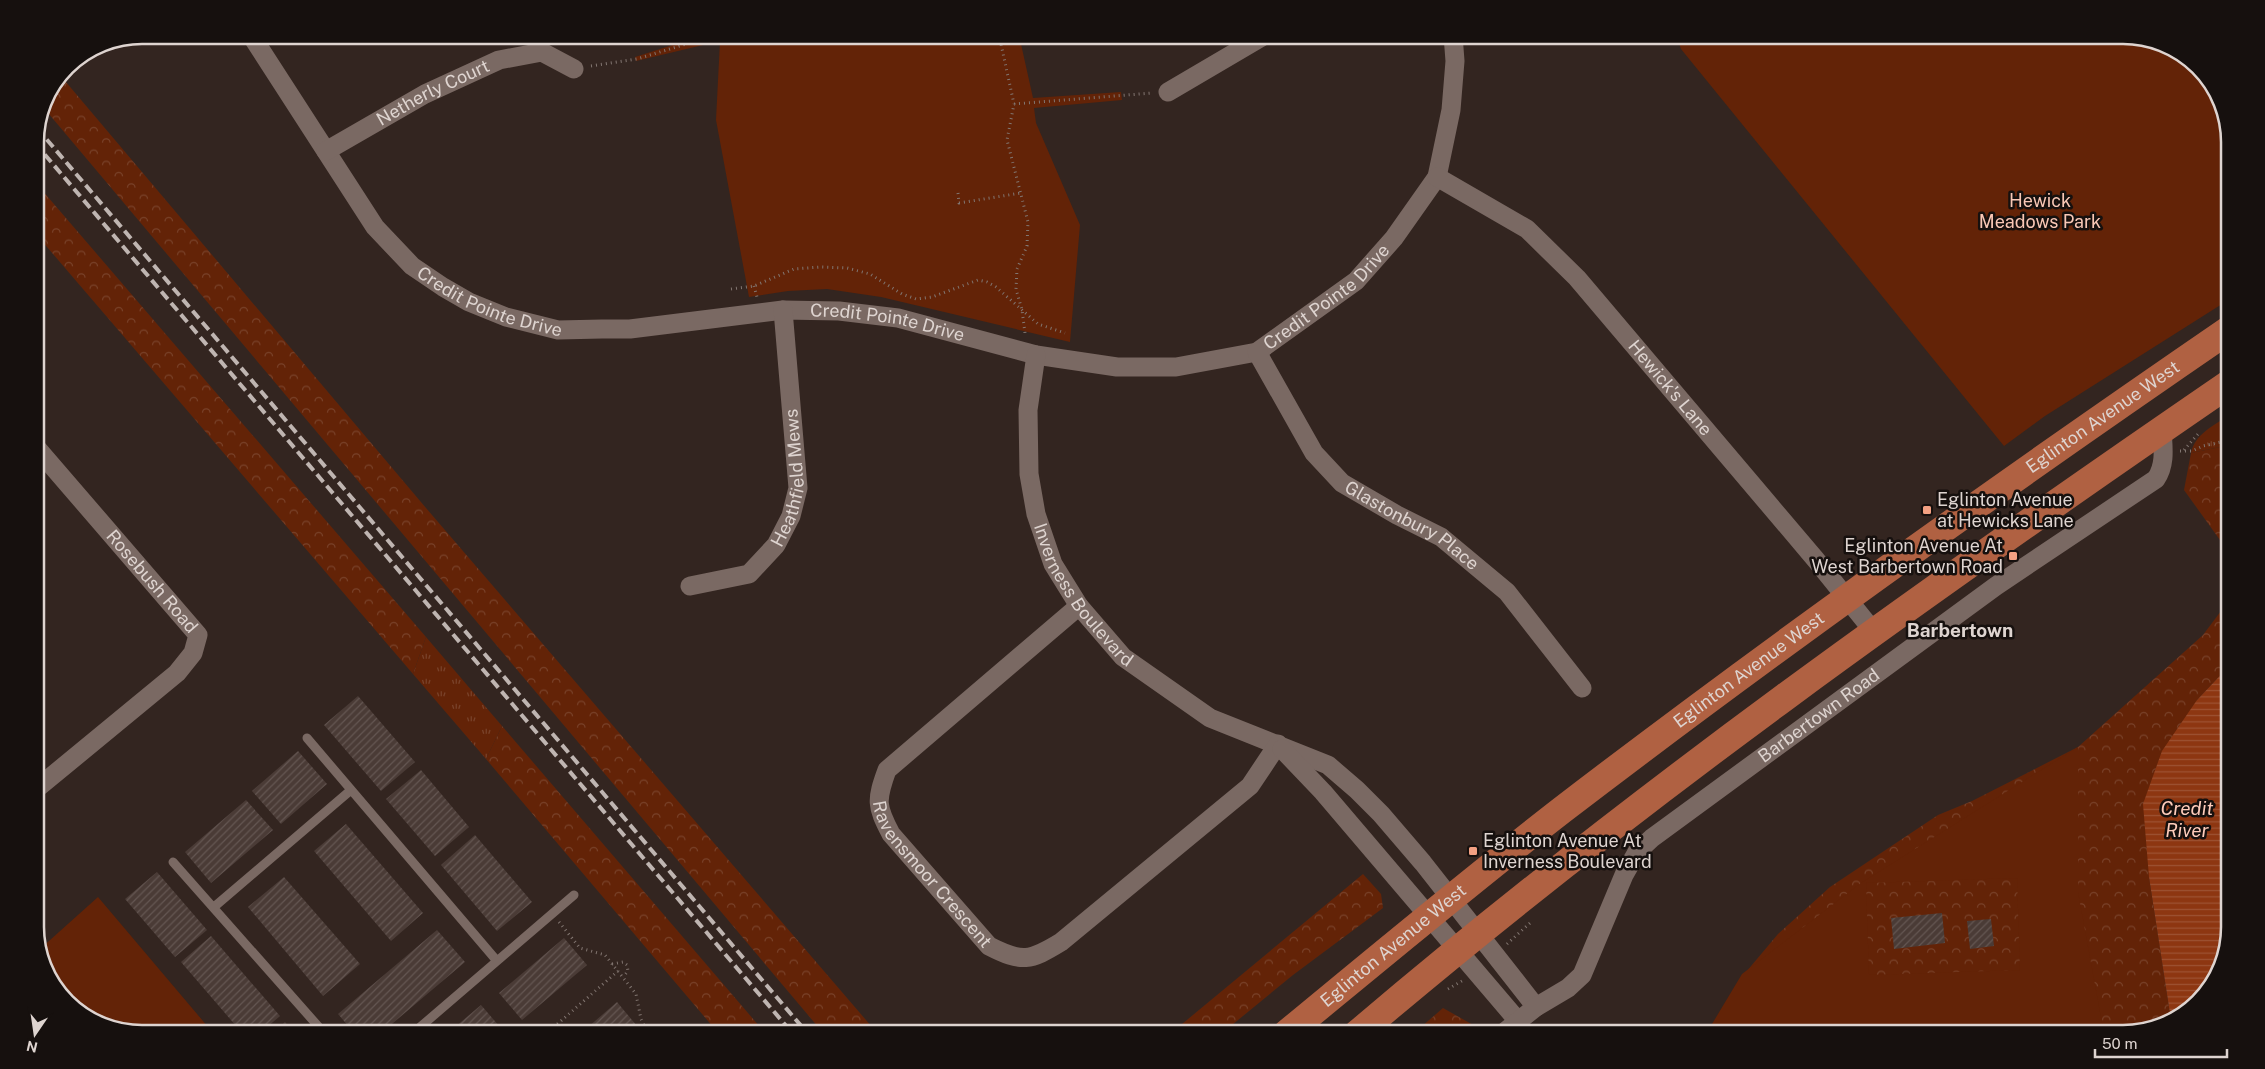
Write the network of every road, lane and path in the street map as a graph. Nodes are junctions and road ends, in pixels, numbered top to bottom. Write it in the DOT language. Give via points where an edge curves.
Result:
graph roads {
  1 [pos="257,44"];
  2 [pos="686,44"];
  3 [pos="1001,44"];
  4 [pos="1249,44"];
  5 [pos="1454,44"];
  6 [pos="574,69"];
  7 [pos="1168,92"];
  8 [pos="1014,104"];
  9 [pos="326,151"];
  10 [pos="1437,177"];
  11 [pos="958,193"];
  12 [pos="1021,193"];
  13 [pos="731,289"];
  14 [pos="783,310"];
  15 [pos="1022,310"];
  16 [pos="1065,333"];
  17 [pos="2221,335"];
  18 [pos="1025,337"];
  19 [pos="1257,352"];
  20 [pos="1036,355"];
  21 [pos="2221,389"];
  22 [pos="2162,430"];
  23 [pos="2221,442"];
  24 [pos="2184,450"];
  25 [pos="44,456"];
  26 [pos="690,586"];
  27 [pos="1846,597"];
  28 [pos="1079,606"];
  29 [pos="1874,632"];
  30 [pos="1582,688"];
  31 [pos="307,738"];
  32 [pos="1278,744"];
  33 [pos="44,783"];
  34 [pos="352,790"];
  35 [pos="173,862"];
  36 [pos="574,895"];
  37 [pos="1451,899"];
  38 [pos="214,908"];
  39 [pos="552,913"];
  40 [pos="1429,917"];
  41 [pos="1467,942"];
  42 [pos="497,961"];
  43 [pos="612,964"];
  44 [pos="618,971"];
  45 [pos="623,977"];
  46 [pos="1536,1007"];
  47 [pos="1518,1021"];
  48 [pos="317,1025"];
  49 [pos="426,1025"];
  50 [pos="556,1025"];
  51 [pos="644,1025"];
  52 [pos="1297,1025"];
  53 [pos="1368,1025"];
  54 [pos="1513,1025"];
  1 -- 9 [label="street, Credit Pointe Drive"];
  2 -- 6 [label="path" via="637,59"];
  3 -- 8 [label="path"];
  4 -- 7 [label="street"];
  5 -- 10 [label="street, Credit Pointe Drive" via="1451,110"];
  6 -- 9 [label="street, Netherly Court" via="542,52 499,60 425,94"];
  7 -- 8 [label="path"];
  8 -- 12 [label="path" via="1008,140"];
  9 -- 14 [label="street, Credit Pointe Drive" via="375,227 412,266 469,302 506,317 558,330 602,330"];
  10 -- 19 [label="street, Credit Pointe Drive" via="1394,238 1356,280"];
  10 -- 27 [label="street, Hewick's Lane" via="1527,229 1576,278"];
  11 -- 12 [label="path" via="958,203"];
  12 -- 15 [label="path" via="1028,222 1027,246 1017,269 1016,289"];
  13 -- 15 [label="path" via="754,286 794,269 847,268 870,274 916,299 932,297 978,280 987,282"];
  14 -- 20 [label="street, Credit Pointe Drive" via="839,311 898,318"];
  14 -- 26 [label="street, Heathfield Mews" via="798,488 791,516 776,545 749,574"];
  15 -- 16 [label="path" via="1038,324"];
  15 -- 18 [label="path"];
  17 -- 27 [label="main road, Eglinton Avenue West"];
  19 -- 20 [label="street, Credit Pointe Drive" via="1176,366 1117,367"];
  19 -- 30 [label="street, Glastonbury Place" via="1314,454 1342,482 1441,537 1507,592"];
  20 -- 28 [label="street, Inverness Boulevard" via="1028,410 1029,474 1034,506 1053,564"];
  21 -- 22 [label="main road"];
  22 -- 29 [label="main road"];
  22 -- 46 [label="street, Barbertown Road" via="2163,462 2156,479 1996,586 1652,838 1637,852 1624,875 1582,975 1568,988"];
  23 -- 24 [label="path" via="2192,451"];
  25 -- 33 [label="street, Rosebush Road" via="198,635 193,653 177,674"];
  27 -- 29 [label="street, Hewick's Lane"];
  27 -- 37 [label="main road, Eglinton Avenue West" via="1560,812"];
  28 -- 32 [label="street, Inverness Boulevard" via="1123,657 1170,692 1210,718"];
  28 -- 32 [label="street, Ravensmoor Crescent" via="887,770 879,792 880,812 891,834 989,946 1008,956 1036,957 1061,942 1250,786"];
  29 -- 41 [label="main road" via="1672,781"];
  31 -- 34 [label="lane"];
  32 -- 37 [label="street, Inverness Boulevard" via="1328,765 1357,790 1382,814"];
  32 -- 40 [label="street, Inverness Boulevard"];
  34 -- 38 [label="lane"];
  34 -- 42 [label="lane"];
  35 -- 38 [label="lane"];
  36 -- 39 [label="lane"];
  37 -- 40 [label="main road, Eglinton Avenue West"];
  37 -- 41 [label="street, Inverness Boulevard"];
  38 -- 48 [label="lane"];
  39 -- 42 [label="lane"];
  39 -- 43 [label="path" via="580,948 605,955"];
  40 -- 41 [label="street, Inverness Boulevard"];
  40 -- 52 [label="main road, Eglinton Avenue West"];
  41 -- 46 [label="street, Inverness Boulevard"];
  41 -- 47 [label="street, Inverness Boulevard"];
  41 -- 53 [label="main road"];
  42 -- 49 [label="lane"];
  43 -- 44 [label="path"];
  43 -- 45 [label="path" via="623,962 627,965 628,971"];
  44 -- 45 [label="path"];
  44 -- 50 [label="path"];
  45 -- 51 [label="path" via="636,994"];
  46 -- 47 [label="street, Barbertown Road"];
  47 -- 54 [label="street, Barbertown Road"];
}
